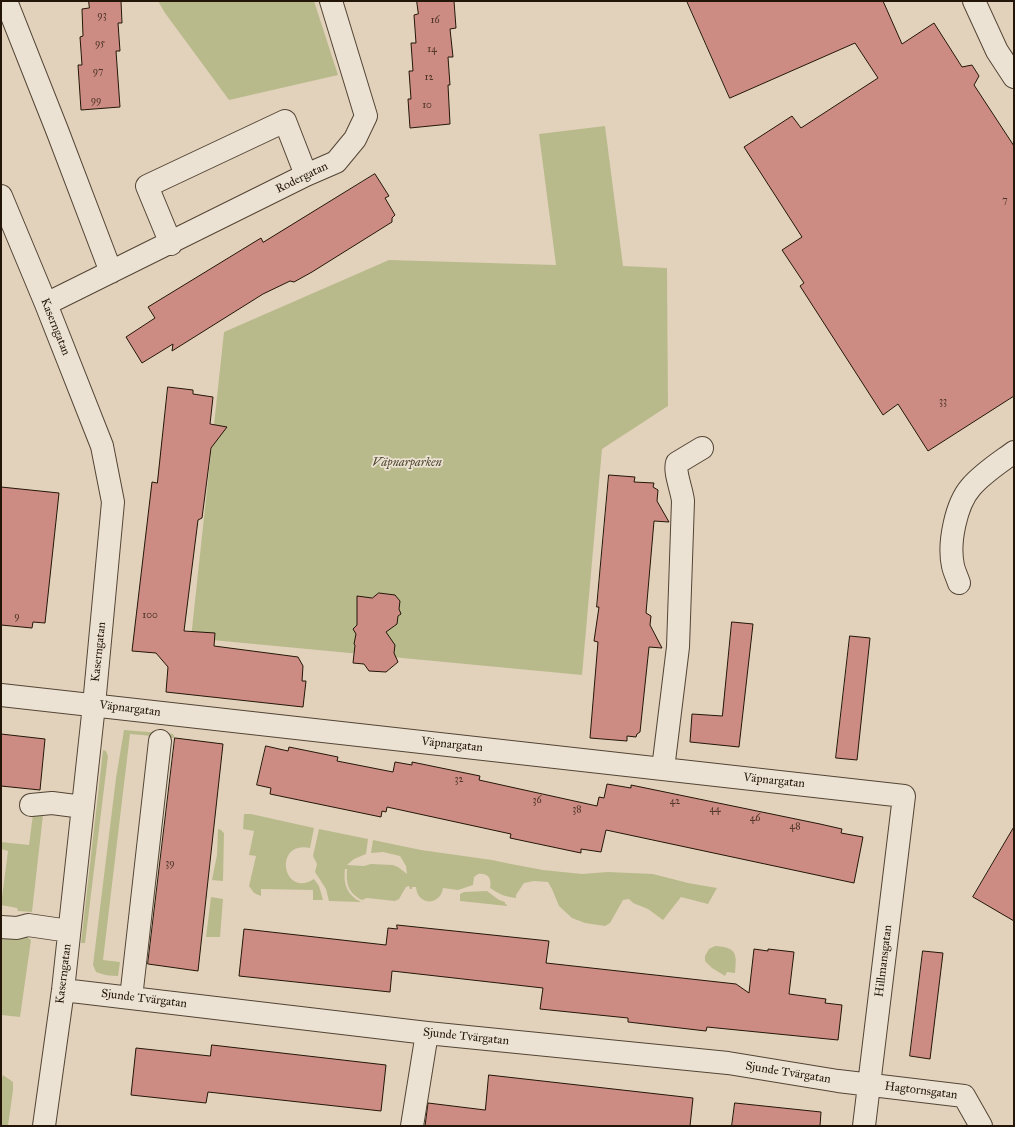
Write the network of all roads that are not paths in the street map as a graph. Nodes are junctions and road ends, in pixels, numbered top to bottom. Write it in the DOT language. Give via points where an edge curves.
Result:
graph roads {
  1 [pos="6,1"];
  2 [pos="331,1"];
  3 [pos="974,1"];
  4 [pos="1014,77"];
  5 [pos="306,176"];
  6 [pos="1,196"];
  7 [pos="171,244"];
  8 [pos="111,272"];
  9 [pos="46,304"];
  10 [pos="702,448"];
  11 [pos="1014,452"];
  12 [pos="959,583"];
  13 [pos="1,695"];
  14 [pos="94,705"];
  15 [pos="160,741"];
  16 [pos="663,769"];
  17 [pos="904,796"];
  18 [pos="31,805"];
  19 [pos="83,807"];
  20 [pos="1,916"];
  21 [pos="28,925"];
  22 [pos="1,926"];
  23 [pos="69,931"];
  24 [pos="63,990"];
  25 [pos="131,998"];
  26 [pos="427,1033"];
  27 [pos="869,1084"];
  28 [pos="44,1126"];
  29 [pos="412,1126"];
  30 [pos="864,1126"];
  31 [pos="981,1126"];
  1 -- 8 [label="street"];
  2 -- 5 [label="street, Rodergatan" via="366,116 355,139 336,162"];
  3 -- 4 [label="street" via="997,51"];
  5 -- 7 [label="street, Rodergatan"];
  5 -- 7 [label="street" via="285,121 148,186"];
  6 -- 9 [label="street, Kaserngatan"];
  7 -- 8 [label="street, Rodergatan"];
  8 -- 9 [label="street, Rodergatan"];
  9 -- 14 [label="street, Kaserngatan" via="102,446 113,502"];
  10 -- 16 [label="street" via="676,465 683,501 681,582 678,647"];
  11 -- 12 [label="street" via="970,487 958,509 952,547 953,565"];
  13 -- 14 [label="street, Väpnargatan"];
  14 -- 16 [label="street, Väpnargatan"];
  14 -- 19 [label="street, Kaserngatan"];
  15 -- 25 [label="street"];
  16 -- 17 [label="street, Väpnargatan"];
  17 -- 27 [label="street, Hillmansgatan"];
  18 -- 19 [label="street"];
  19 -- 23 [label="street, Kaserngatan"];
  20 -- 21 [label="street" via="21,918"];
  21 -- 22 [label="street" via="17,928"];
  21 -- 23 [label="street"];
  23 -- 24 [label="street, Kaserngatan"];
  24 -- 25 [label="street, Sjunde Tvärgatan"];
  24 -- 28 [label="street, Kaserngatan"];
  25 -- 26 [label="street, Sjunde Tvärgatan"];
  26 -- 27 [label="street, Sjunde Tvärgatan" via="728,1063"];
  26 -- 29 [label="street"];
  27 -- 30 [label="street, Hillmansgatan"];
  27 -- 31 [label="street, Hagtornsgatan" via="964,1096"];
}
